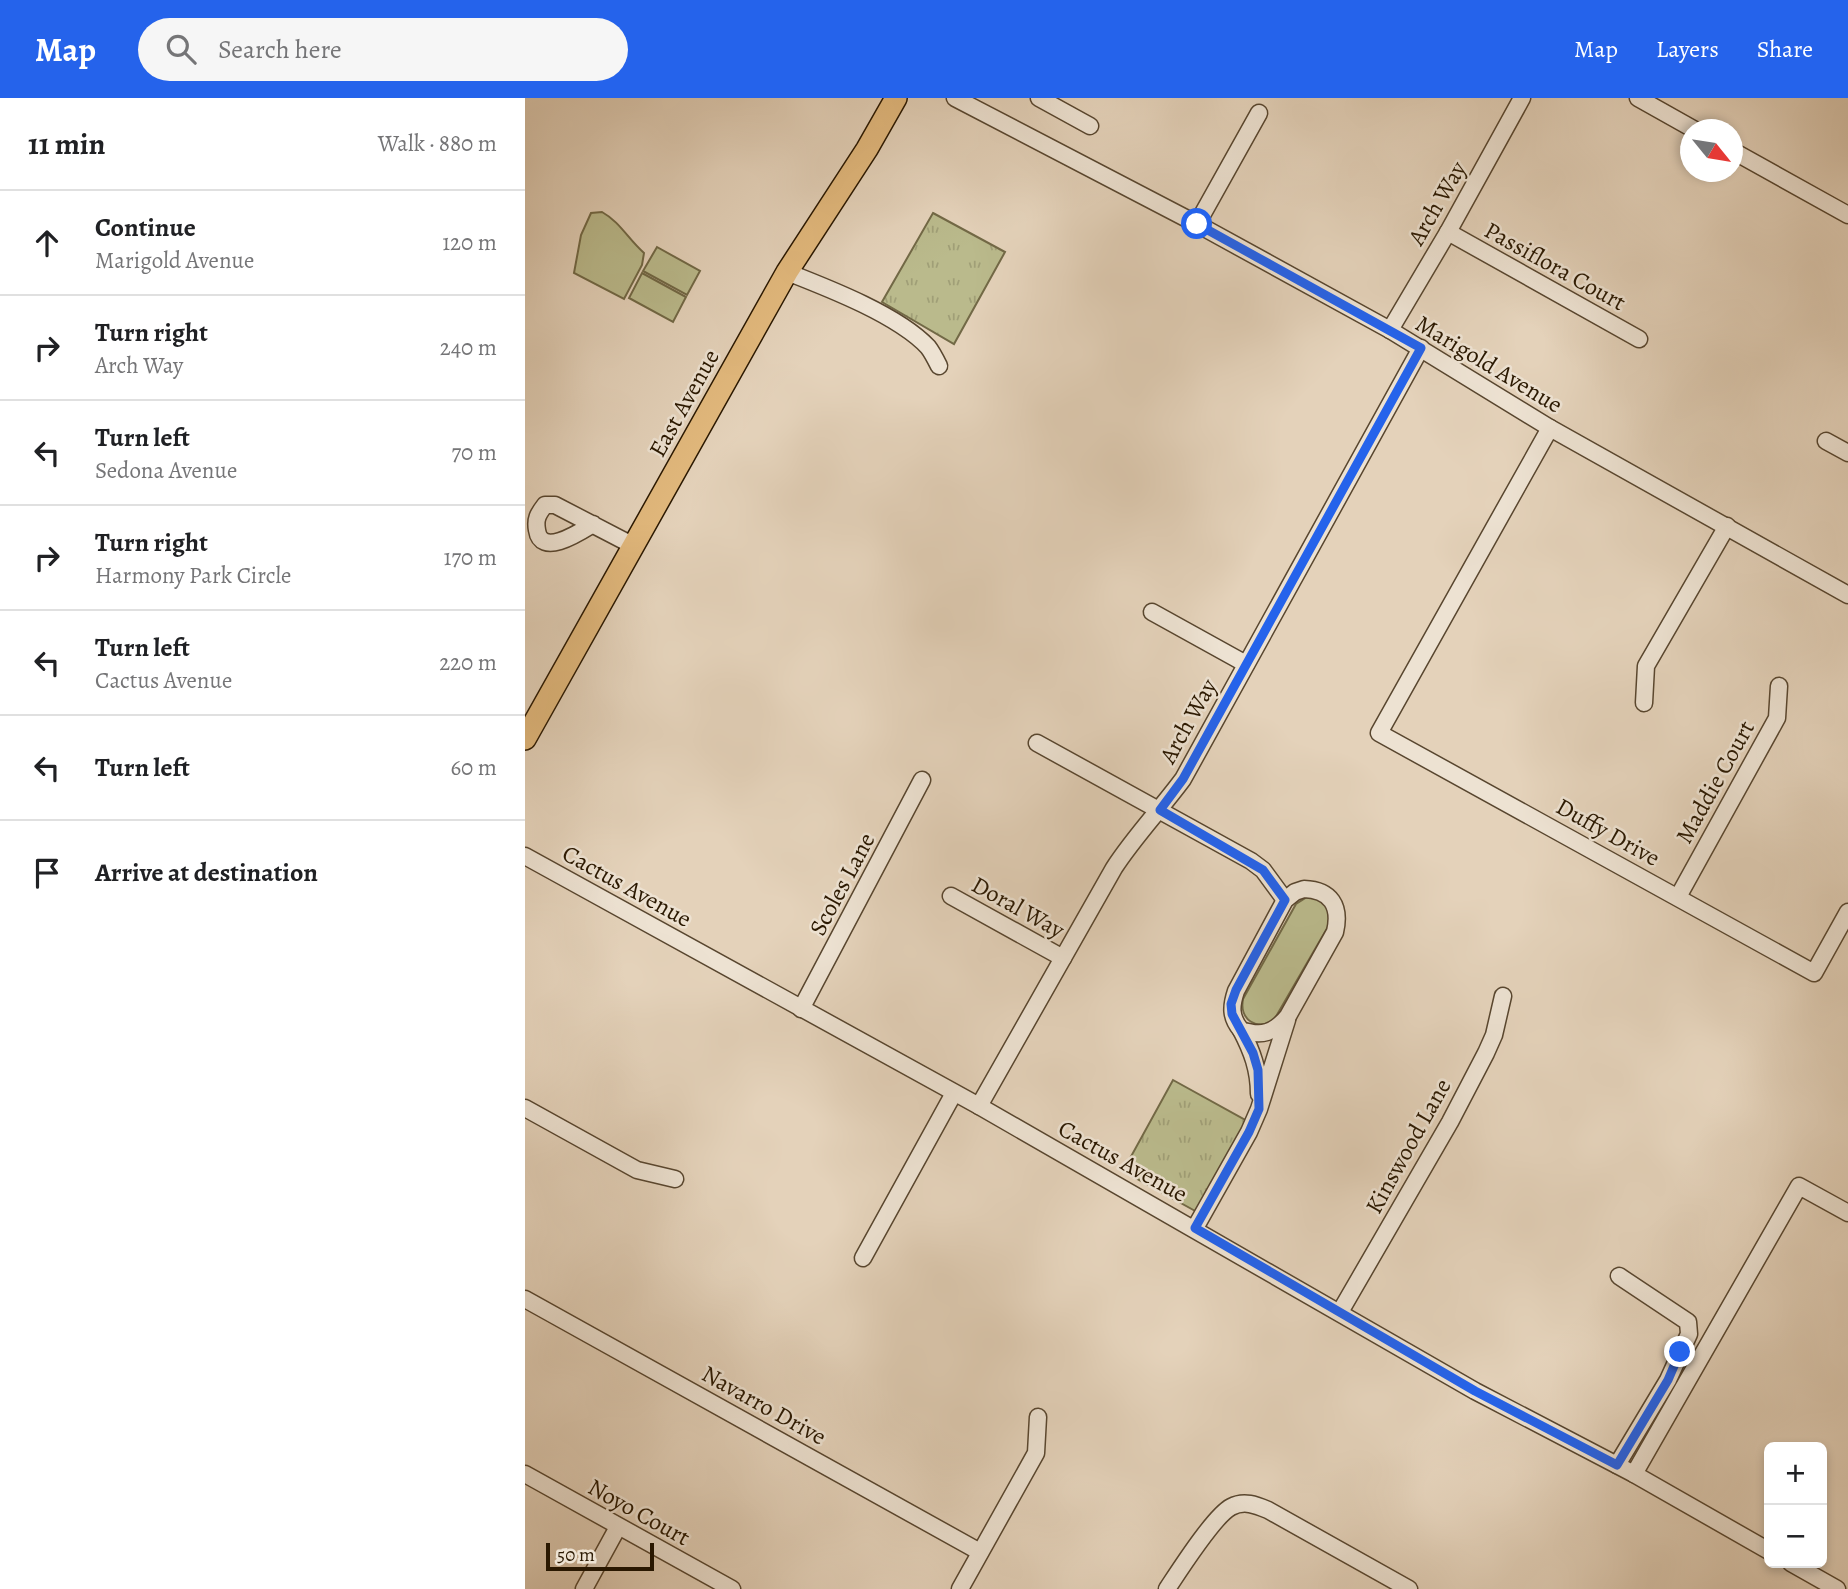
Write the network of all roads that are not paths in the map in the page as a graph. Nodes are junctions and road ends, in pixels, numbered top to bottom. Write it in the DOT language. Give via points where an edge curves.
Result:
graph roads {
  1 [pos="896,98"];
  2 [pos="955,98"];
  3 [pos="1038,98"];
  4 [pos="1522,98"];
  5 [pos="1638,98"];
  6 [pos="1259,113"];
  7 [pos="1680,122"];
  8 [pos="1090,126"];
  9 [pos="1743,157"];
  10 [pos="1848,215"];
  11 [pos="1197,224"];
  12 [pos="1448,232"];
  13 [pos="787,272"];
  14 [pos="1390,330"];
  15 [pos="1639,339"];
  16 [pos="1421,348"];
  17 [pos="939,366"];
  18 [pos="1550,428"];
  19 [pos="1826,441"];
  20 [pos="1848,453"];
  21 [pos="593,524"];
  22 [pos="1727,526"];
  23 [pos="634,546"];
  24 [pos="1848,595"];
  25 [pos="1152,612"];
  26 [pos="1246,664"];
  27 [pos="1779,686"];
  28 [pos="1644,703"];
  29 [pos="525,739"];
  30 [pos="1037,743"];
  31 [pos="922,780"];
  32 [pos="1160,810"];
  33 [pos="525,856"];
  34 [pos="951,896"];
  35 [pos="1678,897"];
  36 [pos="1285,900"];
  37 [pos="1848,912"];
  38 [pos="1063,958"];
  39 [pos="1503,996"];
  40 [pos="801,1009"];
  41 [pos="1288,1016"];
  42 [pos="1241,1030"];
  43 [pos="954,1093"];
  44 [pos="979,1106"];
  45 [pos="525,1108"];
  46 [pos="1259,1109"];
  47 [pos="675,1179"];
  48 [pos="1848,1213"];
  49 [pos="1195,1228"];
  50 [pos="863,1258"];
  51 [pos="1619,1276"];
  52 [pos="525,1299"];
  53 [pos="1340,1312"];
  54 [pos="1038,1417"];
  55 [pos="1617,1465"];
  56 [pos="525,1474"];
  57 [pos="1634,1474"];
  58 [pos="618,1527"];
  59 [pos="1764,1548"];
  60 [pos="980,1552"];
  61 [pos="1800,1568"];
  62 [pos="584,1589"];
  63 [pos="732,1589"];
  64 [pos="960,1589"];
  65 [pos="1167,1589"];
  66 [pos="1409,1589"];
  67 [pos="1837,1589"];
  1 -- 13 [label="main road, East Avenue"];
  2 -- 11 [label="street, Marigold Avenue"];
  3 -- 8 [label="street"];
  4 -- 12 [label="street, Arch Way"];
  5 -- 7 [label="street"];
  6 -- 11 [label="street"];
  9 -- 10 [label="street"];
  11 -- 14 [label="street, Marigold Avenue"];
  12 -- 14 [label="street, Arch Way"];
  12 -- 15 [label="street, Passiflora Court"];
  13 -- 17 [label="street" via="874,310 929,348"];
  13 -- 23 [label="main road, East Avenue"];
  14 -- 16 [label="street, Marigold Avenue"];
  16 -- 18 [label="street, Marigold Avenue"];
  16 -- 26 [label="street, Arch Way"];
  18 -- 22 [label="street, Marigold Avenue"];
  18 -- 35 [label="street, Duffy Drive" via="1379,733"];
  19 -- 20 [label="street"];
  21 -- 23 [label="street"];
  22 -- 24 [label="street, Marigold Avenue"];
  22 -- 28 [label="street" via="1646,666"];
  23 -- 29 [label="main road, East Avenue"];
  25 -- 26 [label="street"];
  26 -- 32 [label="street, Arch Way" via="1183,779"];
  27 -- 35 [label="street, Maddie Court" via="1777,718"];
  30 -- 32 [label="street"];
  31 -- 40 [label="street, Scoles Lane"];
  32 -- 36 [label="street" via="1263,870"];
  32 -- 38 [label="street, Arch Way" via="1132,841"];
  33 -- 40 [label="street, Cactus Avenue"];
  34 -- 38 [label="street, Doral Way"];
  35 -- 37 [label="street, Duffy Drive" via="1814,973"];
  36 -- 41 [label="street" via="1295,892 1315,890 1331,900 1338,920"];
  36 -- 42 [label="street" via="1231,1004"];
  38 -- 44 [label="street, Arch Way"];
  39 -- 53 [label="street, Kinswood Lane" via="1486,1053"];
  40 -- 43 [label="street, Cactus Avenue"];
  41 -- 42 [label="street" via="1266,1034"];
  41 -- 46 [label="street"];
  42 -- 46 [label="street" via="1258,1070"];
  43 -- 44 [label="street, Cactus Avenue"];
  43 -- 50 [label="street"];
  44 -- 49 [label="street, Cactus Avenue"];
  45 -- 47 [label="street" via="637,1170"];
  46 -- 49 [label="street"];
  48 -- 57 [label="street" via="1799,1186"];
  49 -- 53 [label="street, Cactus Avenue"];
  51 -- 55 [label="street" via="1688,1322 1689,1334 1668,1380"];
  52 -- 60 [label="street, Navarro Drive"];
  53 -- 55 [label="street, Cactus Avenue" via="1475,1391"];
  54 -- 60 [label="street" via="1036,1453"];
  55 -- 57 [label="street, Cactus Avenue"];
  56 -- 58 [label="street, Noyo Court"];
  57 -- 59 [label="street, Cactus Avenue"];
  58 -- 62 [label="street"];
  58 -- 63 [label="street, Noyo Court"];
  60 -- 64 [label="street"];
  61 -- 67 [label="street"];
  65 -- 66 [label="street" via="1217,1519 1240,1504 1259,1506"];
}
